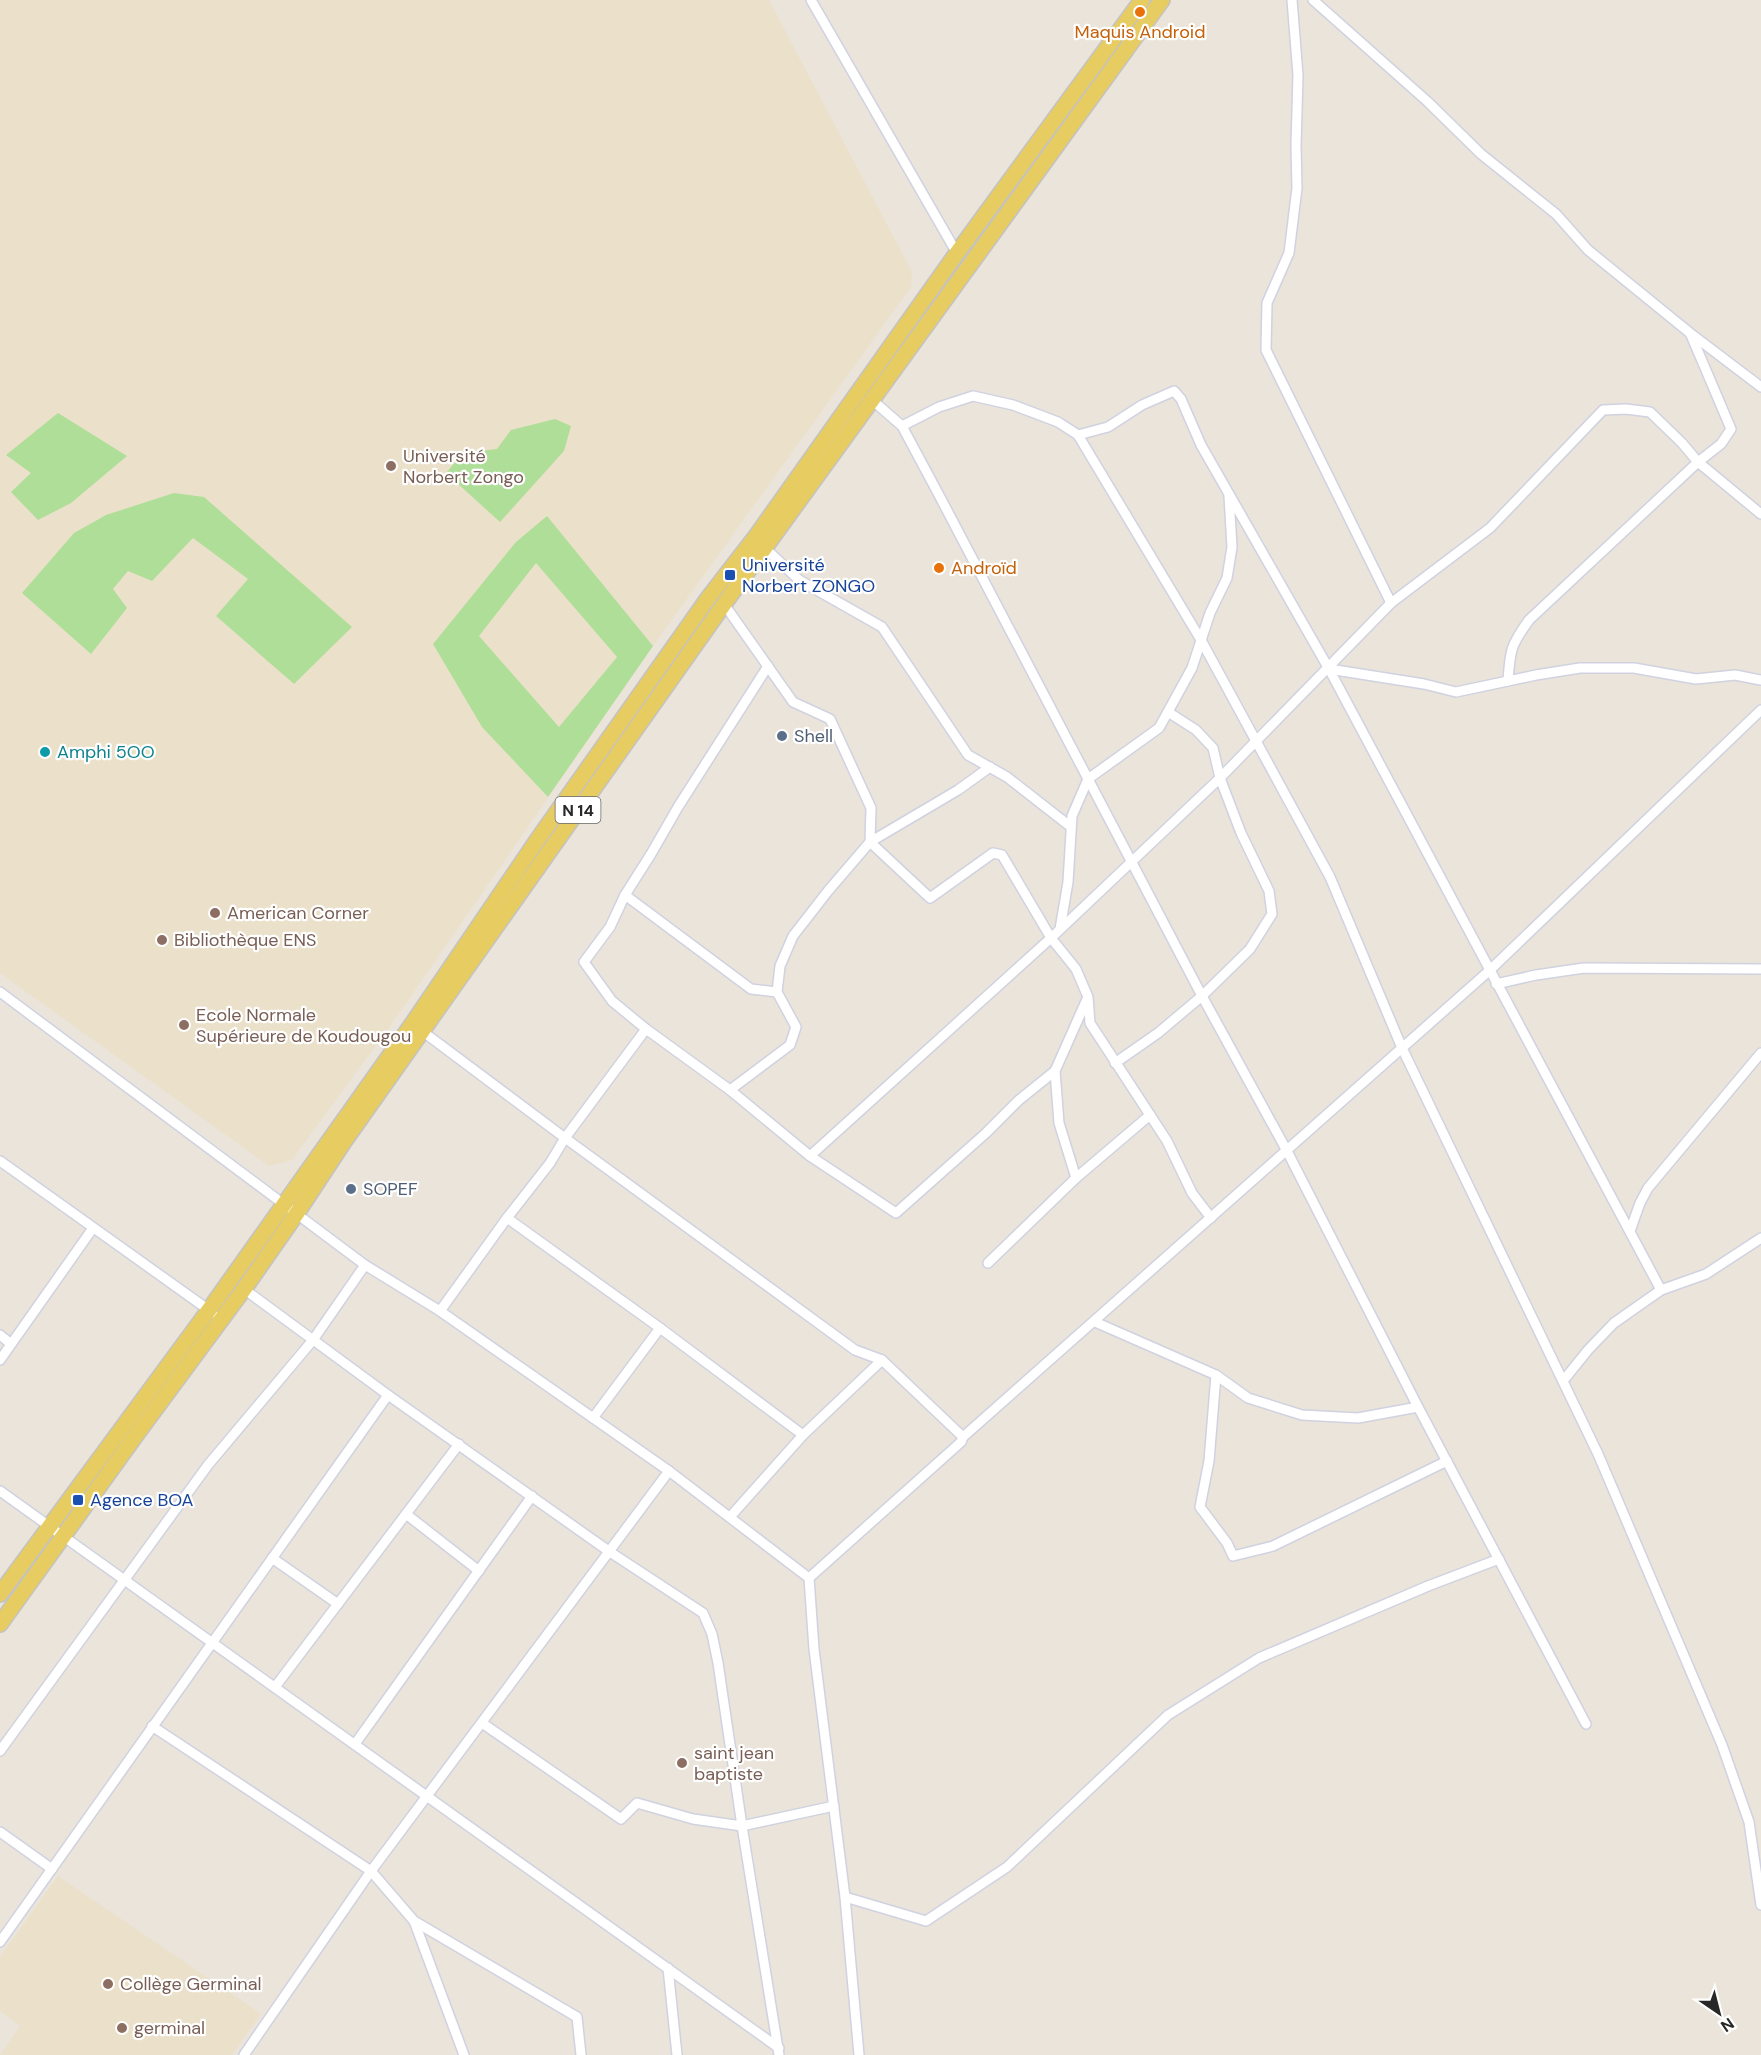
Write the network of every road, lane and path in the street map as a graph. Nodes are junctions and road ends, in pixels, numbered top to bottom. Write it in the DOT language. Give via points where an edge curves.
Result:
graph roads {
  1 [pos="811,0"];
  2 [pos="1142,0"];
  3 [pos="1162,0"];
  4 [pos="1292,0"];
  5 [pos="1313,0"];
  6 [pos="957,253"];
  7 [pos="967,267"];
  8 [pos="1690,333"];
  9 [pos="1761,387"];
  10 [pos="871,399"];
  11 [pos="902,426"];
  12 [pos="1078,435"];
  13 [pos="1698,462"];
  14 [pos="1229,493"];
  15 [pos="1761,514"];
  16 [pos="765,548"];
  17 [pos="1391,603"];
  18 [pos="724,604"];
  19 [pos="1201,640"];
  20 [pos="768,666"];
  21 [pos="1329,669"];
  22 [pos="1761,680"];
  23 [pos="1508,681"];
  24 [pos="1761,710"];
  25 [pos="1168,712"];
  26 [pos="1255,740"];
  27 [pos="990,767"];
  28 [pos="1220,778"];
  29 [pos="1088,779"];
  30 [pos="1071,827"];
  31 [pos="870,842"];
  32 [pos="1131,860"];
  33 [pos="625,895"];
  34 [pos="1060,929"];
  35 [pos="1051,938"];
  36 [pos="1761,969"];
  37 [pos="1490,970"];
  38 [pos="1496,984"];
  39 [pos="0,992"];
  40 [pos="777,992"];
  41 [pos="1202,996"];
  42 [pos="1088,997"];
  43 [pos="646,1029"];
  44 [pos="422,1031"];
  45 [pos="1402,1048"];
  46 [pos="1761,1053"];
  47 [pos="1115,1063"];
  48 [pos="1055,1071"];
  49 [pos="730,1090"];
  50 [pos="1150,1115"];
  51 [pos="565,1138"];
  52 [pos="1287,1151"];
  53 [pos="810,1155"];
  54 [pos="0,1161"];
  55 [pos="1076,1178"];
  56 [pos="283,1203"];
  57 [pos="297,1213"];
  58 [pos="507,1218"];
  59 [pos="1211,1218"];
  60 [pos="93,1228"];
  61 [pos="1630,1231"];
  62 [pos="1761,1238"];
  63 [pos="988,1263"];
  64 [pos="365,1265"];
  65 [pos="244,1289"];
  66 [pos="1661,1290"];
  67 [pos="440,1311"];
  68 [pos="216,1314"];
  69 [pos="1095,1322"];
  70 [pos="660,1328"];
  71 [pos="0,1335"];
  72 [pos="313,1340"];
  73 [pos="11,1344"];
  74 [pos="0,1360"];
  75 [pos="882,1360"];
  76 [pos="1216,1375"];
  77 [pos="1563,1382"];
  78 [pos="388,1395"];
  79 [pos="1419,1407"];
  80 [pos="593,1418"];
  81 [pos="802,1435"];
  82 [pos="963,1437"];
  83 [pos="459,1444"];
  84 [pos="1447,1461"];
  85 [pos="669,1471"];
  86 [pos="0,1491"];
  87 [pos="532,1496"];
  88 [pos="406,1514"];
  89 [pos="730,1517"];
  90 [pos="50,1527"];
  91 [pos="64,1537"];
  92 [pos="610,1552"];
  93 [pos="272,1558"];
  94 [pos="1499,1559"];
  95 [pos="479,1571"];
  96 [pos="809,1578"];
  97 [pos="124,1580"];
  98 [pos="0,1594"];
  99 [pos="338,1604"];
  100 [pos="0,1624"];
  101 [pos="212,1643"];
  102 [pos="275,1688"];
  103 [pos="482,1723"];
  104 [pos="1586,1724"];
  105 [pos="152,1726"];
  106 [pos="355,1744"];
  107 [pos="0,1751"];
  108 [pos="428,1796"];
  109 [pos="834,1806"];
  110 [pos="742,1826"];
  111 [pos="0,1832"];
  112 [pos="52,1869"];
  113 [pos="372,1871"];
  114 [pos="845,1897"];
  115 [pos="1761,1905"];
  116 [pos="414,1921"];
  117 [pos="0,1942"];
  118 [pos="668,1968"];
  119 [pos="778,2050"];
  120 [pos="244,2055"];
  121 [pos="464,2055"];
  122 [pos="581,2055"];
  123 [pos="677,2055"];
  124 [pos="785,2055"];
  125 [pos="859,2055"];
  1 -- 6 [label="street"];
  2 -- 6 [label="main road, N 14"];
  3 -- 7 [label="main road, N 14"];
  4 -- 17 [label="street" via="1298,75 1298,189 1289,253 1267,303 1266,350"];
  5 -- 8 [label="street" via="1481,154 1556,214 1588,250"];
  6 -- 7 [label="street"];
  6 -- 56 [label="main road, N 14" via="757,535 702,606 413,1023"];
  7 -- 10 [label="main road, N 14"];
  8 -- 9 [label="street"];
  8 -- 13 [label="street" via="1731,429 1721,444"];
  10 -- 11 [label="street"];
  10 -- 16 [label="main road, N 14"];
  11 -- 12 [label="street" via="939,407 973,396 1013,405 1058,422"];
  11 -- 29 [label="street"];
  12 -- 14 [label="street" via="1108,427 1142,405 1174,391"];
  12 -- 19 [label="street"];
  13 -- 15 [label="street"];
  13 -- 17 [label="street" via="1650,412 1603,410 1490,528"];
  13 -- 23 [label="street" via="1528,620 1514,641"];
  14 -- 19 [label="street" via="1232,547 1227,578"];
  14 -- 21 [label="street"];
  16 -- 18 [label="main road, N 14"];
  16 -- 27 [label="street" via="799,580 882,627 968,755"];
  17 -- 21 [label="street"];
  18 -- 20 [label="street"];
  18 -- 44 [label="main road, N 14"];
  19 -- 25 [label="street" via="1192,668"];
  19 -- 26 [label="street"];
  20 -- 31 [label="street" via="793,702 830,719 871,808"];
  20 -- 33 [label="street"];
  21 -- 23 [label="street" via="1456,692"];
  21 -- 26 [label="street"];
  21 -- 37 [label="street"];
  22 -- 23 [label="street" via="1735,675 1696,679 1634,668 1580,668"];
  24 -- 37 [label="street"];
  25 -- 28 [label="street" via="1196,730 1213,748"];
  25 -- 29 [label="street" via="1160,728"];
  26 -- 28 [label="street"];
  26 -- 45 [label="street" via="1329,878"];
  27 -- 30 [label="street"];
  27 -- 31 [label="street"];
  28 -- 32 [label="street"];
  28 -- 41 [label="street" via="1269,891 1272,914 1250,949"];
  29 -- 30 [label="street"];
  29 -- 32 [label="street"];
  30 -- 34 [label="street"];
  31 -- 35 [label="street" via="930,898 993,853 1002,855"];
  31 -- 40 [label="street" via="793,936 780,966"];
  32 -- 34 [label="street"];
  32 -- 41 [label="street"];
  33 -- 40 [label="street" via="751,989"];
  33 -- 43 [label="street" via="610,927 584,962 612,1001"];
  34 -- 35 [label="street"];
  35 -- 42 [label="street" via="1076,969"];
  35 -- 53 [label="street"];
  36 -- 38 [label="street" via="1584,968"];
  37 -- 38 [label="street"];
  37 -- 45 [label="street"];
  38 -- 61 [label="street"];
  39 -- 56 [label="street"];
  40 -- 49 [label="street" via="796,1027 790,1045"];
  41 -- 47 [label="street"];
  41 -- 52 [label="street"];
  42 -- 47 [label="street" via="1090,1023"];
  42 -- 48 [label="street"];
  43 -- 49 [label="street"];
  43 -- 51 [label="street"];
  44 -- 51 [label="street"];
  44 -- 57 [label="main road, N 14"];
  45 -- 52 [label="street"];
  45 -- 77 [label="street"];
  46 -- 61 [label="street" via="1648,1188"];
  47 -- 50 [label="street"];
  48 -- 53 [label="street" via="896,1213"];
  48 -- 55 [label="street" via="1059,1123"];
  49 -- 53 [label="street"];
  50 -- 55 [label="street"];
  50 -- 59 [label="street" via="1192,1192"];
  51 -- 58 [label="street"];
  51 -- 75 [label="street" via="855,1350"];
  52 -- 59 [label="street"];
  52 -- 79 [label="street"];
  54 -- 60 [label="street"];
  55 -- 63 [label="street"];
  56 -- 57 [label="street"];
  56 -- 68 [label="main road, N 14"];
  57 -- 64 [label="street"];
  57 -- 65 [label="main road, N 14"];
  58 -- 67 [label="street"];
  58 -- 70 [label="street"];
  59 -- 69 [label="street"];
  60 -- 68 [label="street"];
  60 -- 73 [label="street"];
  61 -- 66 [label="street"];
  62 -- 66 [label="street" via="1706,1274"];
  64 -- 67 [label="street"];
  64 -- 72 [label="street"];
  65 -- 68 [label="main road, N 14"];
  65 -- 72 [label="street"];
  66 -- 77 [label="street" via="1614,1323"];
  67 -- 80 [label="street"];
  68 -- 90 [label="main road, N 14"];
  68 -- 91 [label="main road, N 14"];
  69 -- 76 [label="street"];
  69 -- 82 [label="street"];
  70 -- 80 [label="street"];
  70 -- 81 [label="street"];
  71 -- 73 [label="street"];
  72 -- 78 [label="street"];
  72 -- 97 [label="street" via="208,1465"];
  73 -- 74 [label="street"];
  75 -- 81 [label="street"];
  75 -- 82 [label="street"];
  76 -- 79 [label="street" via="1248,1398 1302,1415 1358,1418"];
  76 -- 84 [label="street" via="1209,1461 1200,1507 1233,1556 1273,1546"];
  77 -- 115 [label="street" via="1598,1454 1722,1745 1749,1822"];
  78 -- 83 [label="street"];
  78 -- 93 [label="street"];
  79 -- 84 [label="street"];
  80 -- 85 [label="street"];
  81 -- 89 [label="street"];
  82 -- 96 [label="street" via="885,1513"];
  83 -- 87 [label="street"];
  83 -- 88 [label="street"];
  84 -- 94 [label="street"];
  85 -- 89 [label="street"];
  85 -- 92 [label="street"];
  86 -- 90 [label="street"];
  87 -- 92 [label="street"];
  87 -- 95 [label="street"];
  88 -- 95 [label="street"];
  88 -- 99 [label="street"];
  89 -- 96 [label="street"];
  90 -- 91 [label="street"];
  90 -- 98 [label="main road, N 14"];
  91 -- 97 [label="street"];
  91 -- 100 [label="main road, N 14"];
  92 -- 103 [label="street"];
  92 -- 110 [label="street" via="703,1613 718,1663"];
  93 -- 99 [label="street"];
  93 -- 101 [label="street"];
  94 -- 104 [label="street"];
  94 -- 114 [label="street" via="1259,1658 1168,1715 1006,1867 926,1921"];
  95 -- 106 [label="street"];
  96 -- 109 [label="street"];
  97 -- 101 [label="street"];
  97 -- 107 [label="street"];
  99 -- 102 [label="street"];
  101 -- 102 [label="street"];
  101 -- 105 [label="street"];
  102 -- 106 [label="street"];
  103 -- 108 [label="street"];
  103 -- 110 [label="street" via="621,1819 637,1803 693,1819"];
  105 -- 112 [label="street"];
  105 -- 113 [label="street"];
  106 -- 108 [label="street"];
  108 -- 113 [label="street"];
  108 -- 118 [label="street"];
  109 -- 110 [label="street"];
  109 -- 114 [label="street"];
  110 -- 119 [label="street"];
  111 -- 112 [label="street"];
  112 -- 117 [label="street"];
  113 -- 116 [label="street"];
  113 -- 120 [label="street"];
  114 -- 125 [label="street"];
  116 -- 121 [label="street"];
  116 -- 122 [label="street" via="577,2017"];
  118 -- 119 [label="street"];
  118 -- 123 [label="street"];
  119 -- 124 [label="street"];
}
